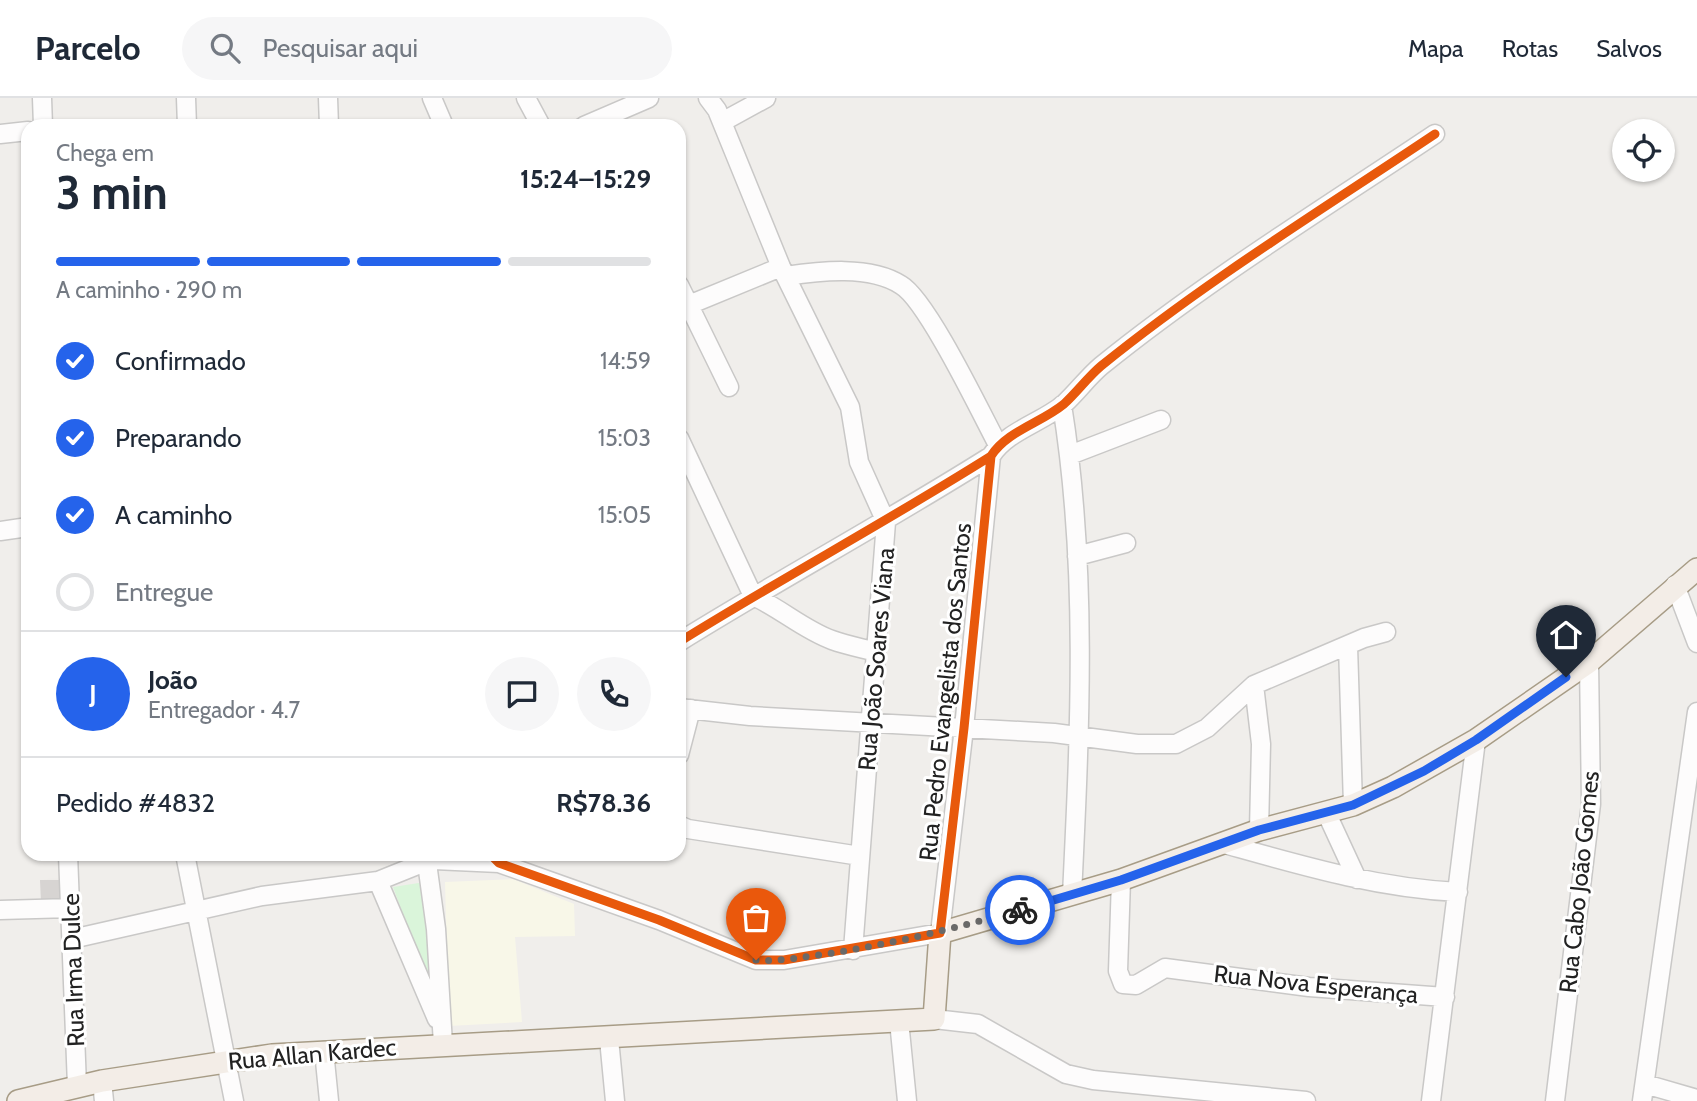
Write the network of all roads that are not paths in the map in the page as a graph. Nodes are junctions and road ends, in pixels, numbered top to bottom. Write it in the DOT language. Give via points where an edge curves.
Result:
graph roads {
  1 [pos="42,98"];
  2 [pos="186,98"];
  3 [pos="328,98"];
  4 [pos="432,98"];
  5 [pos="526,98"];
  6 [pos="649,98"];
  7 [pos="766,98"];
  8 [pos="715,110"];
  9 [pos="43,119"];
  10 [pos="187,119"];
  11 [pos="329,119"];
  12 [pos="441,119"];
  13 [pos="537,119"];
  14 [pos="613,119"];
  15 [pos="21,132"];
  16 [pos="0,134"];
  17 [pos="1434,134"];
  18 [pos="783,272"];
  19 [pos="686,306"];
  20 [pos="686,312"];
  21 [pos="729,387"];
  22 [pos="1062,405"];
  23 [pos="1161,420"];
  24 [pos="994,450"];
  25 [pos="1070,455"];
  26 [pos="686,458"];
  27 [pos="886,522"];
  28 [pos="21,528"];
  29 [pos="0,531"];
  30 [pos="1126,543"];
  31 [pos="1077,556"];
  32 [pos="1697,569"];
  33 [pos="1675,585"];
  34 [pos="753,596"];
  35 [pos="1387,632"];
  36 [pos="686,637"];
  37 [pos="1697,643"];
  38 [pos="1348,646"];
  39 [pos="876,652"];
  40 [pos="1589,662"];
  41 [pos="1254,685"];
  42 [pos="686,708"];
  43 [pos="1697,712"];
  44 [pos="870,723"];
  45 [pos="964,728"];
  46 [pos="1081,737"];
  47 [pos="1476,740"];
  48 [pos="1353,805"];
  49 [pos="1326,812"];
  50 [pos="686,827"];
  51 [pos="1259,830"];
  52 [pos="1221,843"];
  53 [pos="860,856"];
  54 [pos="68,861"];
  55 [pos="187,861"];
  56 [pos="430,861"];
  57 [pos="435,861"];
  58 [pos="500,861"];
  59 [pos="1357,879"];
  60 [pos="1121,880"];
  61 [pos="378,881"];
  62 [pos="1458,892"];
  63 [pos="1072,895"];
  64 [pos="71,908"];
  65 [pos="0,909"];
  66 [pos="198,911"];
  67 [pos="940,933"];
  68 [pos="72,939"];
  69 [pos="853,950"];
  70 [pos="1445,997"];
  71 [pos="934,1019"];
  72 [pos="899,1021"];
  73 [pos="443,1039"];
  74 [pos="608,1039"];
  75 [pos="324,1051"];
  76 [pos="228,1061"];
  77 [pos="77,1086"];
  78 [pos="103,1091"];
  79 [pos="1643,1092"];
  80 [pos="1697,1099"];
  81 [pos="16,1100"];
  82 [pos="234,1101"];
  83 [pos="329,1101"];
  84 [pos="615,1101"];
  85 [pos="907,1101"];
  86 [pos="1306,1101"];
  87 [pos="1431,1101"];
  88 [pos="1555,1101"];
  1 -- 9 [label="street"];
  2 -- 10 [label="street"];
  3 -- 11 [label="street"];
  4 -- 12 [label="street"];
  5 -- 13 [label="street"];
  6 -- 14 [label="street"];
  7 -- 8 [label="street"];
  8 -- 18 [label="street, Rua João Soares Viana"];
  15 -- 16 [label="street"];
  17 -- 22 [label="street" via="1163,320 1100,367"];
  18 -- 19 [label="street"];
  18 -- 24 [label="street" via="846,272 888,279 906,288 942,342"];
  18 -- 27 [label="street, Rua João Soares Viana" via="850,407 859,462"];
  20 -- 21 [label="street"];
  22 -- 24 [label="street"];
  22 -- 25 [label="street"];
  23 -- 25 [label="street"];
  24 -- 27 [label="street"];
  24 -- 45 [label="street, Rua Pedro Evangelista dos Santos"];
  25 -- 31 [label="street"];
  26 -- 34 [label="street"];
  27 -- 34 [label="street"];
  27 -- 39 [label="street, Rua João Soares Viana"];
  28 -- 29 [label="street"];
  30 -- 31 [label="street"];
  31 -- 46 [label="street"];
  32 -- 33 [label="main road"];
  33 -- 37 [label="street"];
  33 -- 40 [label="main road"];
  34 -- 36 [label="street"];
  34 -- 39 [label="street" via="832,640"];
  35 -- 38 [label="street"];
  38 -- 41 [label="street"];
  38 -- 48 [label="street"];
  39 -- 44 [label="street, Rua João Soares Viana"];
  40 -- 47 [label="main road"];
  40 -- 88 [label="street, Rua Cabo João Gomes" via="1591,804"];
  41 -- 46 [label="street" via="1207,728 1177,744"];
  41 -- 51 [label="street" via="1261,744"];
  42 -- 44 [label="street"];
  43 -- 79 [label="street"];
  44 -- 45 [label="street"];
  44 -- 53 [label="street, Rua João Soares Viana"];
  45 -- 46 [label="street"];
  45 -- 67 [label="street, Rua Pedro Evangelista dos Santos"];
  46 -- 63 [label="street"];
  47 -- 48 [label="main road"];
  47 -- 62 [label="street"];
  48 -- 49 [label="main road"];
  49 -- 51 [label="main road"];
  49 -- 59 [label="street"];
  50 -- 53 [label="street"];
  51 -- 52 [label="main road"];
  52 -- 59 [label="street"];
  52 -- 60 [label="main road"];
  53 -- 69 [label="street, Rua João Soares Viana"];
  54 -- 64 [label="street, Rua Irma Dulce"];
  55 -- 66 [label="street"];
  56 -- 61 [label="street"];
  57 -- 73 [label="street"];
  58 -- 69 [label="street" via="756,960"];
  59 -- 62 [label="street" via="1410,890"];
  60 -- 63 [label="main road"];
  60 -- 70 [label="street, Rua Nova Esperança" via="1119,980 1129,986 1160,969"];
  61 -- 66 [label="street" via="262,896"];
  61 -- 73 [label="street"];
  62 -- 70 [label="street"];
  63 -- 67 [label="main road"];
  64 -- 65 [label="street"];
  64 -- 68 [label="street, Rua Irma Dulce"];
  66 -- 68 [label="street"];
  66 -- 76 [label="street"];
  67 -- 69 [label="street"];
  67 -- 71 [label="main road"];
  68 -- 77 [label="street, Rua Irma Dulce"];
  70 -- 87 [label="street"];
  71 -- 72 [label="main road"];
  71 -- 86 [label="street" via="978,1024 1066,1074 1093,1080"];
  72 -- 74 [label="main road"];
  72 -- 85 [label="street"];
  73 -- 74 [label="main road, Rua Allan Kardec"];
  73 -- 75 [label="main road, Rua Allan Kardec"];
  74 -- 84 [label="street"];
  75 -- 76 [label="main road, Rua Allan Kardec"];
  75 -- 83 [label="street"];
  76 -- 78 [label="main road, Rua Allan Kardec"];
  76 -- 82 [label="street"];
  77 -- 78 [label="main road, Rua Allan Kardec"];
  77 -- 81 [label="main road, Rua Allan Kardec"];
  79 -- 80 [label="street"];
}
